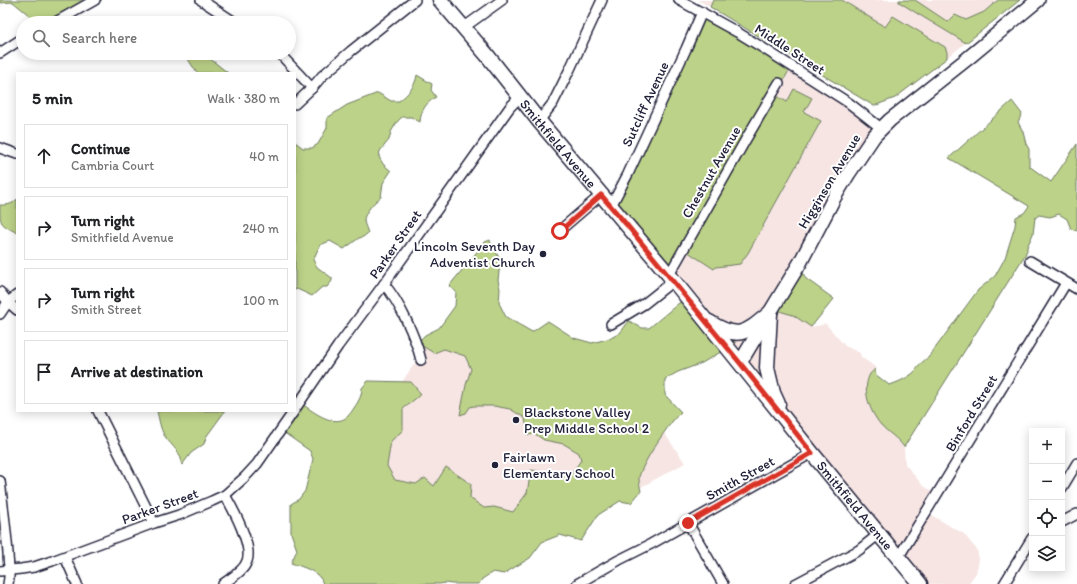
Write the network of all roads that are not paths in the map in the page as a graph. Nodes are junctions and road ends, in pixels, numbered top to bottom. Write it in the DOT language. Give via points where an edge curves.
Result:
graph roads {
  1 [pos="95,0"];
  2 [pos="201,0"];
  3 [pos="415,0"];
  4 [pos="440,0"];
  5 [pos="502,0"];
  6 [pos="602,0"];
  7 [pos="679,0"];
  8 [pos="1038,0"];
  9 [pos="702,12"];
  10 [pos="66,16"];
  11 [pos="225,16"];
  12 [pos="463,28"];
  13 [pos="16,43"];
  14 [pos="0,53"];
  15 [pos="286,60"];
  16 [pos="779,83"];
  17 [pos="312,88"];
  18 [pos="520,97"];
  19 [pos="296,103"];
  20 [pos="539,121"];
  21 [pos="881,128"];
  22 [pos="0,148"];
  23 [pos="16,154"];
  24 [pos="601,195"];
  25 [pos="611,206"];
  26 [pos="560,231"];
  27 [pos="1030,261"];
  28 [pos="671,278"];
  29 [pos="1066,283"];
  30 [pos="384,284"];
  31 [pos="1077,289"];
  32 [pos="0,292"];
  33 [pos="16,296"];
  34 [pos="8,302"];
  35 [pos="16,309"];
  36 [pos="770,313"];
  37 [pos="0,314"];
  38 [pos="703,318"];
  39 [pos="611,324"];
  40 [pos="421,360"];
  41 [pos="740,363"];
  42 [pos="296,407"];
  43 [pos="98,412"];
  44 [pos="293,412"];
  45 [pos="783,416"];
  46 [pos="812,453"];
  47 [pos="1077,463"];
  48 [pos="0,481"];
  49 [pos="1065,483"];
  50 [pos="225,495"];
  51 [pos="1,507"];
  52 [pos="1077,514"];
  53 [pos="1065,520"];
  54 [pos="154,523"];
  55 [pos="688,523"];
  56 [pos="879,534"];
  57 [pos="1029,543"];
  58 [pos="65,557"];
  59 [pos="898,558"];
  60 [pos="10,570"];
  61 [pos="0,571"];
  62 [pos="592,575"];
  63 [pos="8,584"];
  64 [pos="77,584"];
  65 [pos="223,584"];
  66 [pos="577,584"];
  67 [pos="597,584"];
  68 [pos="723,584"];
  69 [pos="795,584"];
  70 [pos="920,584"];
  71 [pos="1004,584"];
  1 -- 10 [label="street"];
  2 -- 11 [label="street"];
  3 -- 17 [label="street" via="351,51"];
  4 -- 12 [label="main road, Smithfield Avenue"];
  5 -- 12 [label="street"];
  6 -- 20 [label="street" via="570,69"];
  7 -- 9 [label="street, Middle Street"];
  8 -- 21 [label="street, Higginson Avenue"];
  9 -- 21 [label="street, Middle Street" via="840,97"];
  9 -- 25 [label="street, Sutcliff Avenue"];
  12 -- 18 [label="main road, Smithfield Avenue"];
  13 -- 14 [label="street"];
  15 -- 17 [label="street"];
  16 -- 28 [label="street, Chestnut Avenue"];
  17 -- 19 [label="street"];
  18 -- 20 [label="main road, Smithfield Avenue"];
  18 -- 30 [label="street, Parker Street" via="510,107"];
  20 -- 24 [label="main road, Smithfield Avenue"];
  21 -- 36 [label="street, Higginson Avenue" via="849,173"];
  22 -- 23 [label="street"];
  24 -- 25 [label="main road, Smithfield Avenue"];
  24 -- 26 [label="street"];
  25 -- 28 [label="main road, Smithfield Avenue"];
  27 -- 29 [label="street"];
  28 -- 38 [label="main road, Smithfield Avenue"];
  28 -- 39 [label="street" via="644,304"];
  29 -- 31 [label="street"];
  29 -- 59 [label="street, Binford Street"];
  30 -- 40 [label="street" via="397,302"];
  30 -- 42 [label="street, Parker Street"];
  32 -- 34 [label="street"];
  33 -- 34 [label="street"];
  34 -- 35 [label="street"];
  34 -- 37 [label="street"];
  36 -- 38 [label="main road" via="756,325 740,333 729,332"];
  36 -- 41 [label="street, Higginson Avenue"];
  36 -- 45 [label="main road" via="767,368 773,393"];
  38 -- 41 [label="main road, Smithfield Avenue"];
  41 -- 45 [label="main road, Smithfield Avenue"];
  43 -- 54 [label="street"];
  44 -- 50 [label="street, Parker Street" via="257,464"];
  45 -- 46 [label="main road, Smithfield Avenue"];
  46 -- 55 [label="street, Smith Street"];
  46 -- 56 [label="main road, Smithfield Avenue"];
  47 -- 49 [label="street"];
  48 -- 51 [label="street"];
  50 -- 54 [label="street, Parker Street"];
  50 -- 65 [label="street" via="249,552 244,567"];
  51 -- 60 [label="street"];
  52 -- 53 [label="street"];
  54 -- 58 [label="street, Parker Street"];
  55 -- 62 [label="street, Smith Street"];
  55 -- 68 [label="street"];
  56 -- 59 [label="main road, Smithfield Avenue"];
  56 -- 69 [label="street" via="859,550"];
  57 -- 71 [label="street"];
  58 -- 60 [label="street, Parker Street" via="34,567"];
  58 -- 64 [label="street"];
  59 -- 70 [label="main road, Smithfield Avenue"];
  60 -- 61 [label="street, Parker Street"];
  60 -- 63 [label="street"];
  62 -- 66 [label="street, Smith Street"];
  62 -- 67 [label="street"];
}
